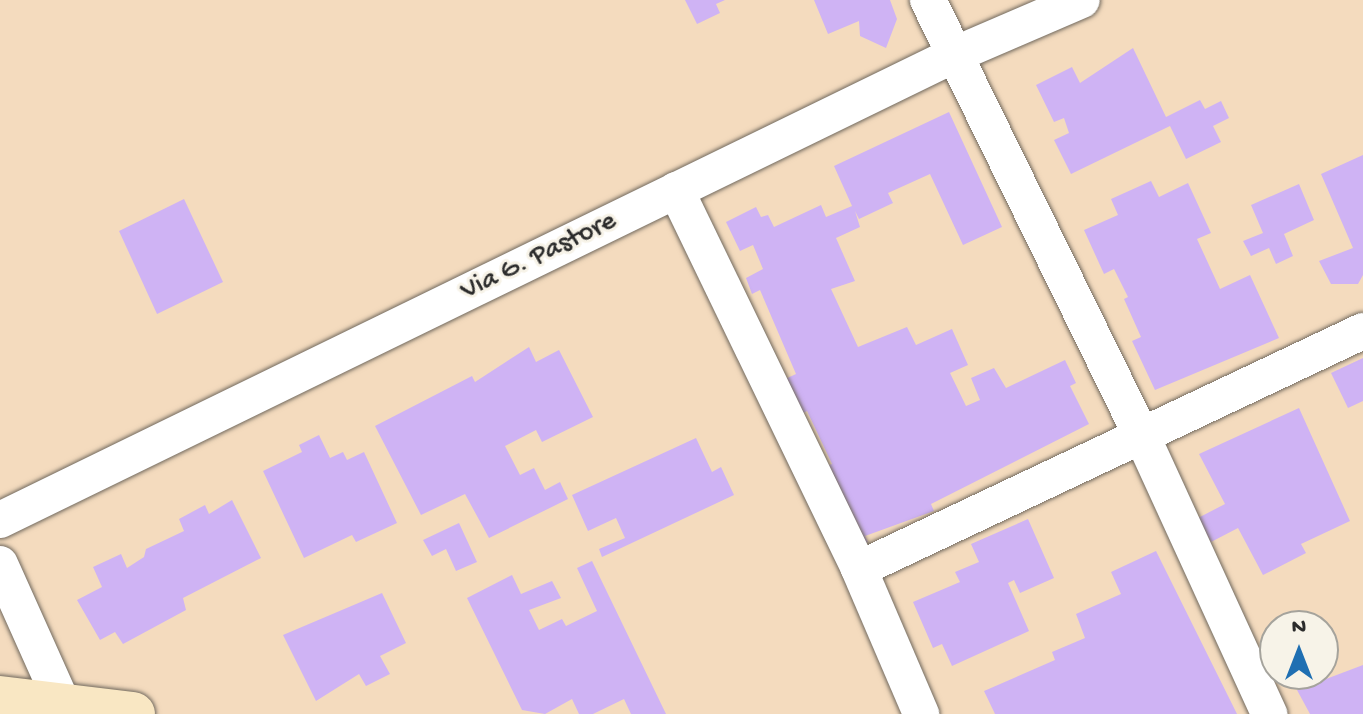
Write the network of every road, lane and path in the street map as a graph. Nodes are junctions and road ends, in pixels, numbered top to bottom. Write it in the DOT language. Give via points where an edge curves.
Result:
graph roads {
  1 [pos="928,0"];
  2 [pos="1082,0"];
  3 [pos="954,55"];
  4 [pos="676,190"];
  5 [pos="1363,331"];
  6 [pos="1142,436"];
  7 [pos="0,520"];
  8 [pos="0,564"];
  9 [pos="859,569"];
  10 [pos="0,698"];
  11 [pos="65,710"];
  12 [pos="133,714"];
  13 [pos="921,714"];
  14 [pos="1269,714"];
  1 -- 3 [label="street"];
  2 -- 3 [label="street, Via G. Pastore"];
  3 -- 4 [label="street, Via G. Pastore"];
  3 -- 6 [label="street"];
  4 -- 7 [label="street, Via G. Pastore"];
  4 -- 9 [label="street"];
  5 -- 6 [label="street"];
  6 -- 9 [label="street"];
  6 -- 14 [label="street"];
  8 -- 11 [label="street"];
  9 -- 13 [label="street"];
  10 -- 11 [label="main road"];
  11 -- 12 [label="main road"];
}
